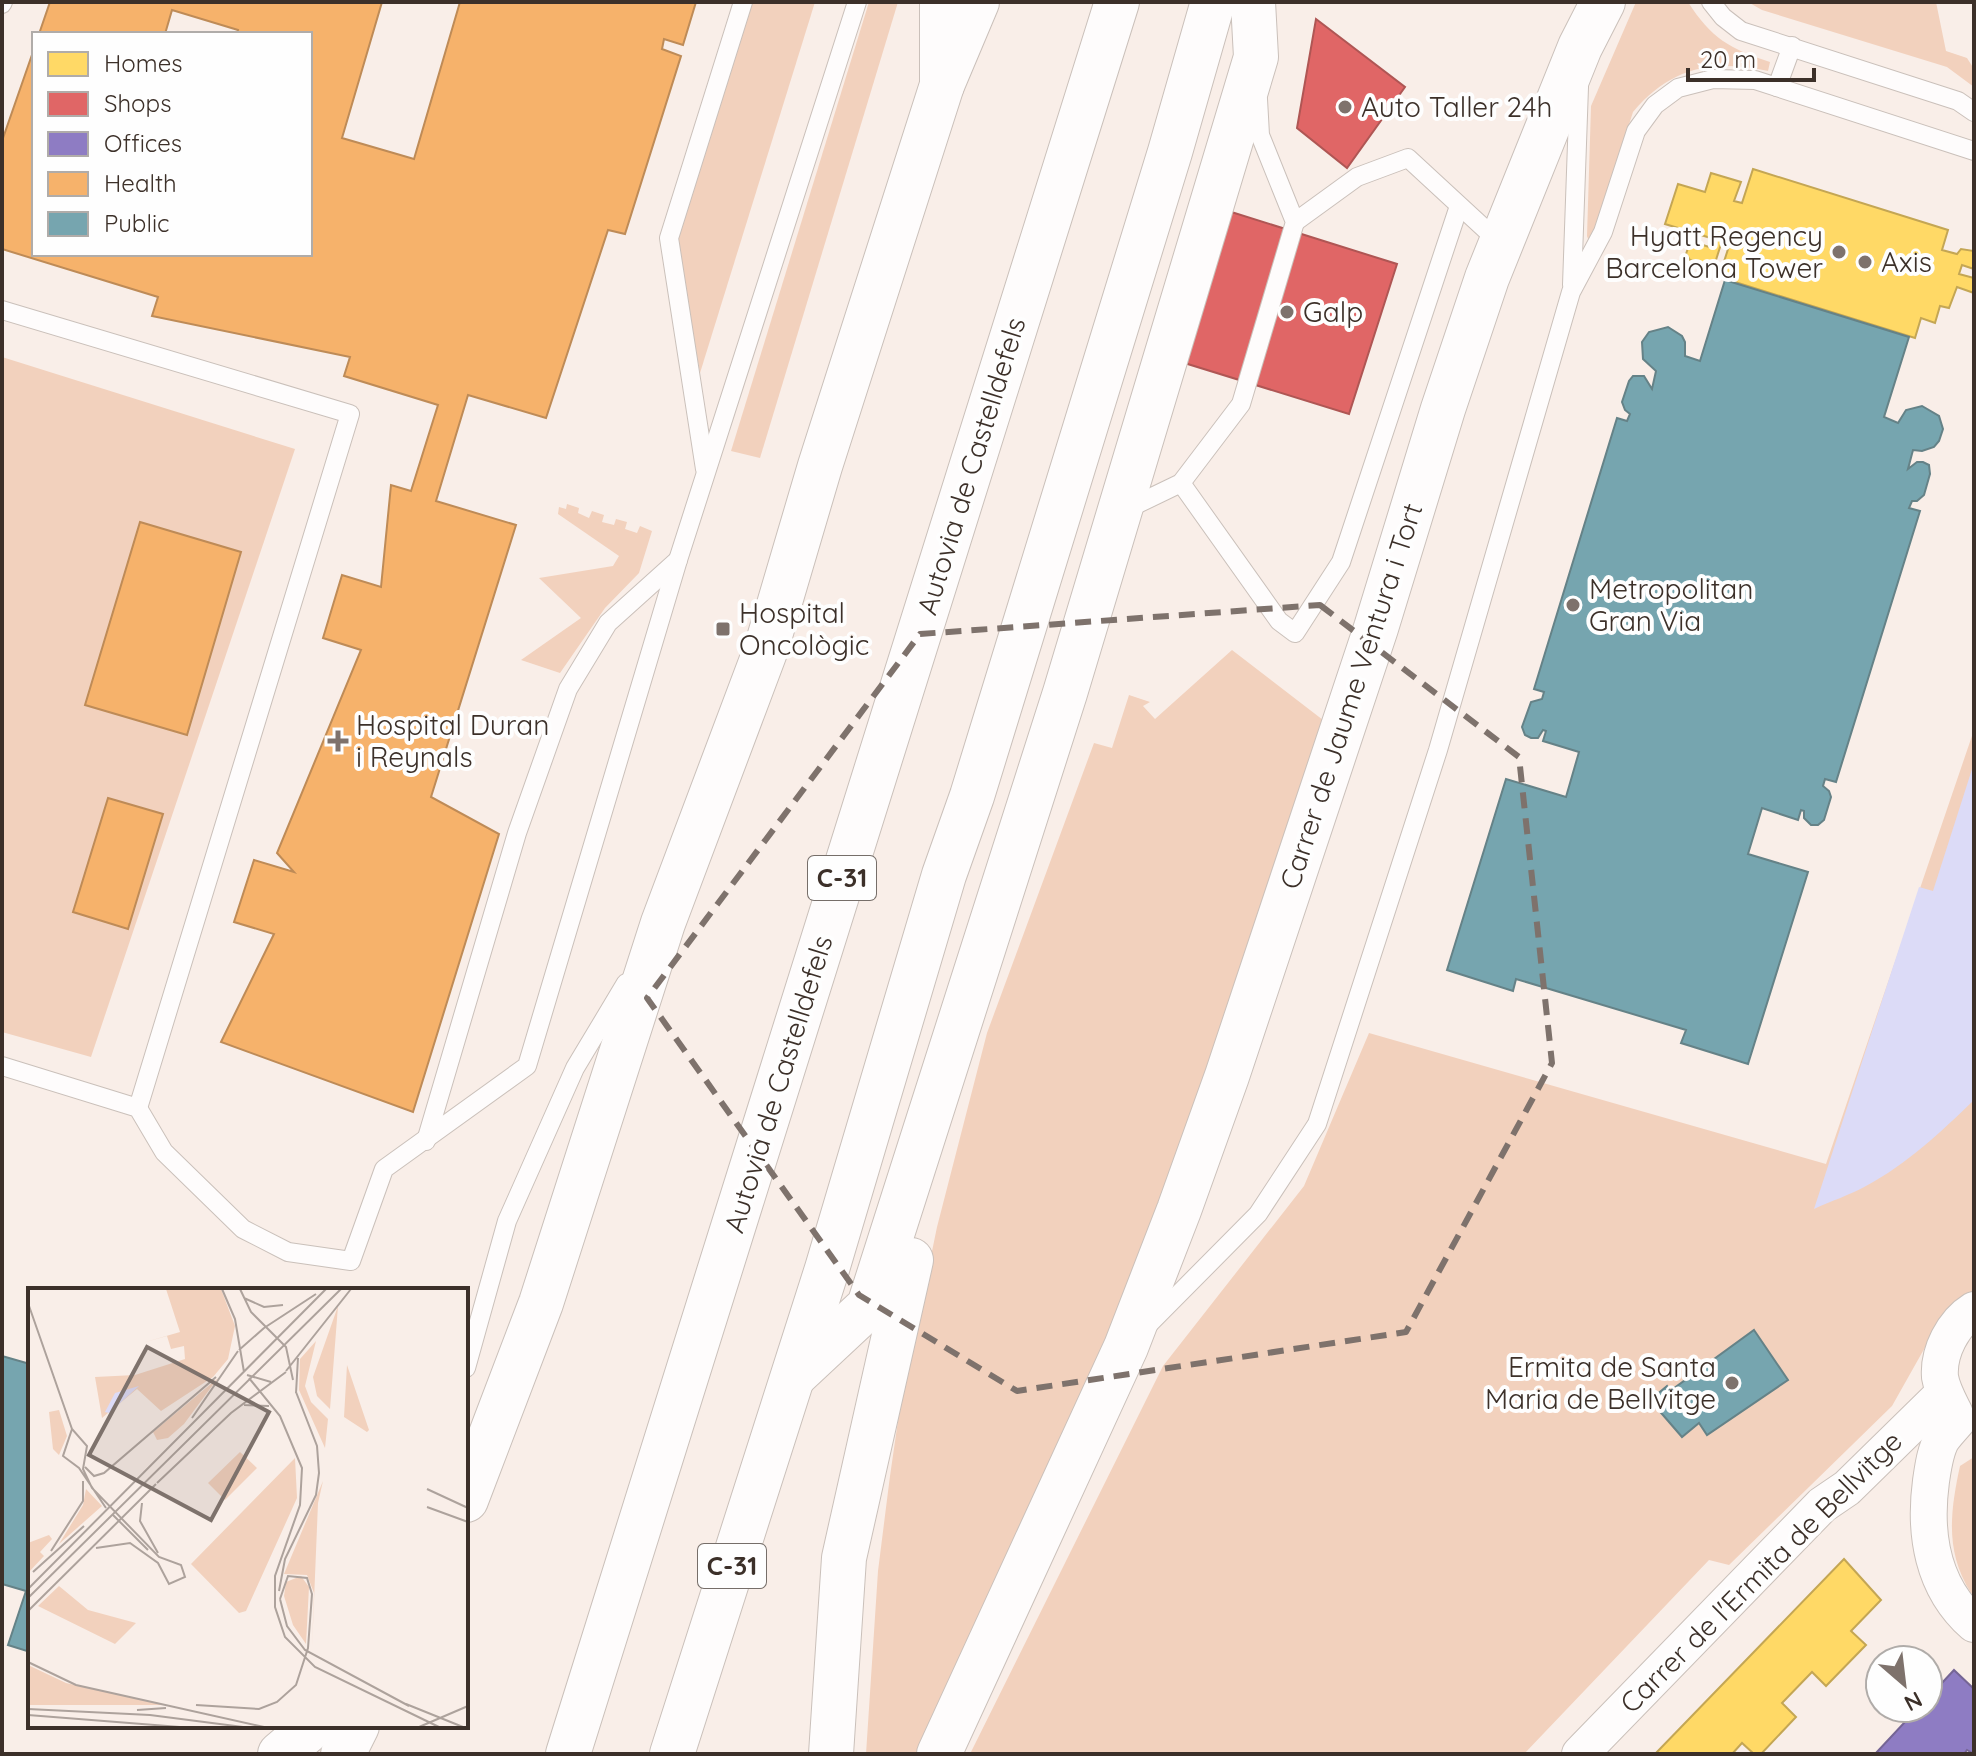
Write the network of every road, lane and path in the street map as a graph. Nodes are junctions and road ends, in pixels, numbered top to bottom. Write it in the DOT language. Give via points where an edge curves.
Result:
graph roads {
  1 [pos="743,2"];
  2 [pos="857,2"];
  3 [pos="942,2"];
  4 [pos="977,2"];
  5 [pos="1117,2"];
  6 [pos="1213,2"];
  7 [pos="1253,2"];
  8 [pos="1603,2"];
  9 [pos="1711,2"];
  10 [pos="1792,46"];
  11 [pos="1580,47"];
  12 [pos="1256,57"];
  13 [pos="942,85"];
  14 [pos="1777,87"];
  15 [pos="1974,112"];
  16 [pos="1974,151"];
  17 [pos="1459,206"];
  18 [pos="1295,222"];
  19 [pos="1501,244"];
  20 [pos="1571,292"];
  21 [pos="2,310"];
  22 [pos="706,475"];
  23 [pos="1181,483"];
  24 [pos="1121,512"];
  25 [pos="678,560"];
  26 [pos="944,875"];
  27 [pos="663,923"];
  28 [pos="972,985"];
  29 [pos="2,1066"];
  30 [pos="138,1108"];
  31 [pos="426,1141"];
  32 [pos="1974,1310"];
  33 [pos="1126,1347"];
  34 [pos="468,1361"];
  35 [pos="792,1378"];
  36 [pos="1959,1416"];
  37 [pos="468,1495"];
  38 [pos="1970,1614"];
  39 [pos="311,1728"];
  40 [pos="356,1728"];
  41 [pos="280,1754"];
  42 [pos="343,1754"];
  43 [pos="568,1754"];
  44 [pos="672,1754"];
  45 [pos="831,1754"];
  46 [pos="939,1754"];
  47 [pos="1580,1754"];
  1 -- 22 [label="lane" via="669,238"];
  2 -- 22 [label="lane"];
  3 -- 13 [label="main road"];
  4 -- 13 [label="main road"];
  5 -- 43 [label="main road, Autovia de Castelldefels / C-31"];
  6 -- 26 [label="main road, C-31"];
  7 -- 12 [label="main road"];
  8 -- 11 [label="main road, Carrer de Jaume Ventura i Tort"];
  9 -- 10 [label="lane" via="1741,31"];
  10 -- 14 [label="lane"];
  10 -- 15 [label="lane" via="1958,101"];
  11 -- 19 [label="main road, Carrer de Jaume Ventura i Tort"];
  11 -- 20 [label="lane, Carrer de Jaume Ventura i Tort"];
  12 -- 18 [label="lane" via="1260,135"];
  12 -- 24 [label="main road"];
  13 -- 27 [label="main road" via="766,649"];
  14 -- 16 [label="lane, Carrer de Jaume Ventura i Tort"];
  14 -- 20 [label="lane, Carrer de Jaume Ventura i Tort" via="1755,80 1713,79 1678,88 1655,105 1636,131 1603,232"];
  17 -- 18 [label="lane" via="1408,158 1357,177"];
  17 -- 19 [label="lane"];
  17 -- 23 [label="lane" via="1341,562 1295,633 1279,621"];
  18 -- 23 [label="lane" via="1241,404"];
  19 -- 33 [label="main road, Carrer de Jaume Ventura i Tort" via="1464,343 1376,628 1209,1128"];
  20 -- 33 [label="lane, Carrer de Jaume Ventura i Tort" via="1438,750 1317,1124 1258,1214"];
  21 -- 30 [label="lane" via="350,414"];
  22 -- 25 [label="lane"];
  23 -- 24 [label="lane"];
  24 -- 28 [label="main road"];
  25 -- 31 [label="lane" via="608,623 568,689 517,833"];
  25 -- 31 [label="lane" via="527,1066"];
  26 -- 28 [label="main road"];
  26 -- 35 [label="main road, C-31"];
  27 -- 34 [label="lane" via="575,1068 556,1110 507,1221"];
  27 -- 37 [label="main road" via="541,1303"];
  28 -- 35 [label="main road" via="869,1306"];
  28 -- 45 [label="main road" via="844,1558"];
  29 -- 30 [label="lane"];
  30 -- 31 [label="lane" via="164,1152 243,1229 288,1252 351,1261 384,1169"];
  32 -- 36 [label="street" via="1950,1336 1942,1354 1940,1377"];
  33 -- 46 [label="main road, Carrer de Jaume Ventura i Tort"];
  35 -- 44 [label="main road, C-31"];
  36 -- 38 [label="street, Carrer de l'Ermita de Bellvitge" via="1941,1441 1933,1465 1930,1548 1937,1572"];
  36 -- 47 [label="street, Carrer de l'Ermita de Bellvitge" via="1822,1505"];
  39 -- 41 [label="main road"];
  40 -- 42 [label="main road"];
}
